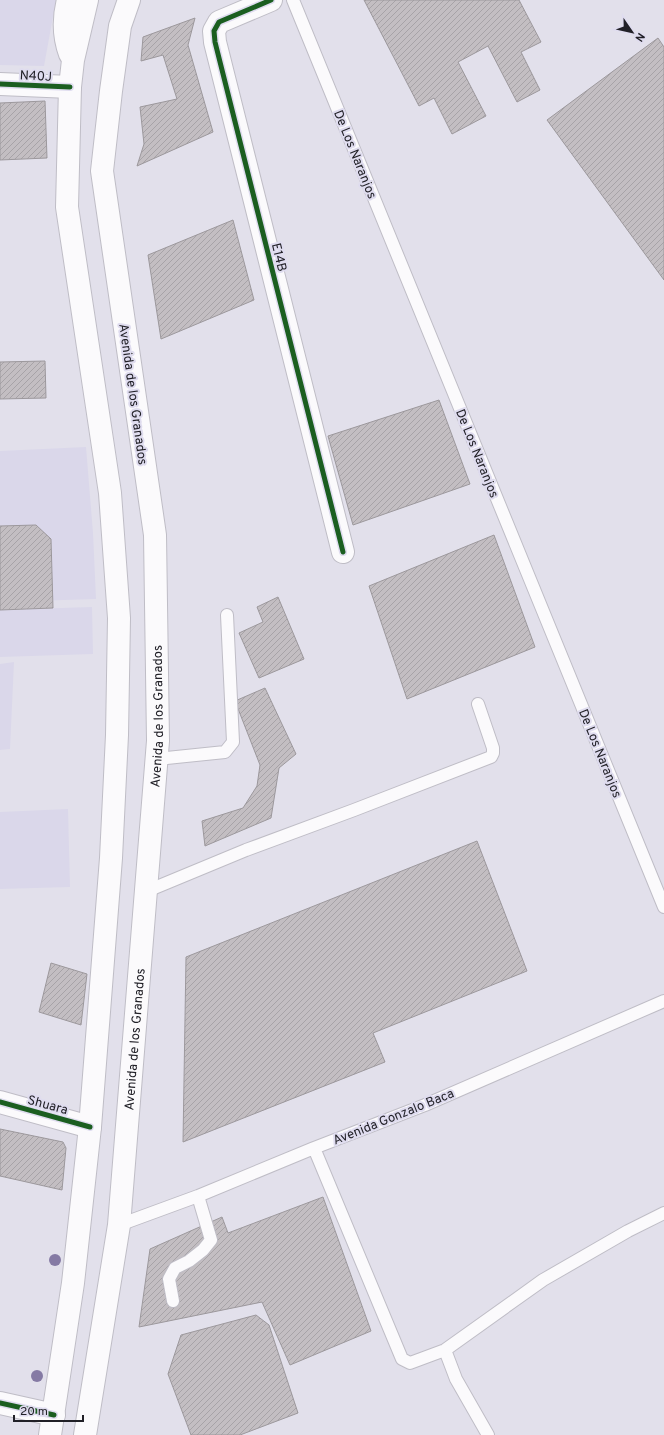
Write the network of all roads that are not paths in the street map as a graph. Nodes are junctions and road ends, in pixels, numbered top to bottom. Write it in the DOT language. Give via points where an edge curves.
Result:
graph roads {
  1 [pos="68,0"];
  2 [pos="87,0"];
  3 [pos="129,0"];
  4 [pos="271,0"];
  5 [pos="293,0"];
  6 [pos="73,60"];
  7 [pos="0,84"];
  8 [pos="70,87"];
  9 [pos="343,552"];
  10 [pos="227,615"];
  11 [pos="478,704"];
  12 [pos="157,759"];
  13 [pos="146,891"];
  14 [pos="664,907"];
  15 [pos="664,1001"];
  16 [pos="0,1102"];
  17 [pos="90,1127"];
  18 [pos="314,1148"];
  19 [pos="198,1196"];
  20 [pos="664,1213"];
  21 [pos="119,1225"];
  22 [pos="172,1301"];
  23 [pos="445,1350"];
  24 [pos="0,1403"];
  25 [pos="52,1425"];
  26 [pos="85,1435"];
  27 [pos="488,1435"];
  1 -- 6 [label="main road" via="64,15 65,41"];
  2 -- 6 [label="main road"];
  3 -- 12 [label="main road, Avenida de los Granados" via="120,26 102,171 155,536"];
  4 -- 9 [label="main road, E14B" via="219,22 214,31 215,42"];
  5 -- 14 [label="lane, De Los Naranjos"];
  6 -- 8 [label="main road"];
  7 -- 8 [label="main road, N40J"];
  8 -- 17 [label="main road" via="67,207 110,493 119,618 111,858"];
  10 -- 12 [label="lane" via="234,742 225,752"];
  11 -- 13 [label="lane" via="493,748 491,757 246,850"];
  12 -- 13 [label="main road, Avenida de los Granados"];
  13 -- 21 [label="main road, Avenida de los Granados"];
  15 -- 18 [label="lane, Avenida Gonzalo Baca" via="425,1105"];
  16 -- 17 [label="main road, Shuara"];
  17 -- 25 [label="main road" via="73,1283"];
  18 -- 19 [label="lane, Avenida Gonzalo Baca"];
  18 -- 23 [label="lane" via="402,1359 410,1363"];
  19 -- 21 [label="lane, Avenida Gonzalo Baca"];
  19 -- 22 [label="lane" via="211,1240 189,1261 175,1268 169,1279"];
  20 -- 23 [label="lane" via="543,1280"];
  21 -- 26 [label="main road, Avenida de los Granados"];
  23 -- 27 [label="lane" via="456,1379"];
  24 -- 25 [label="main road"];
}
